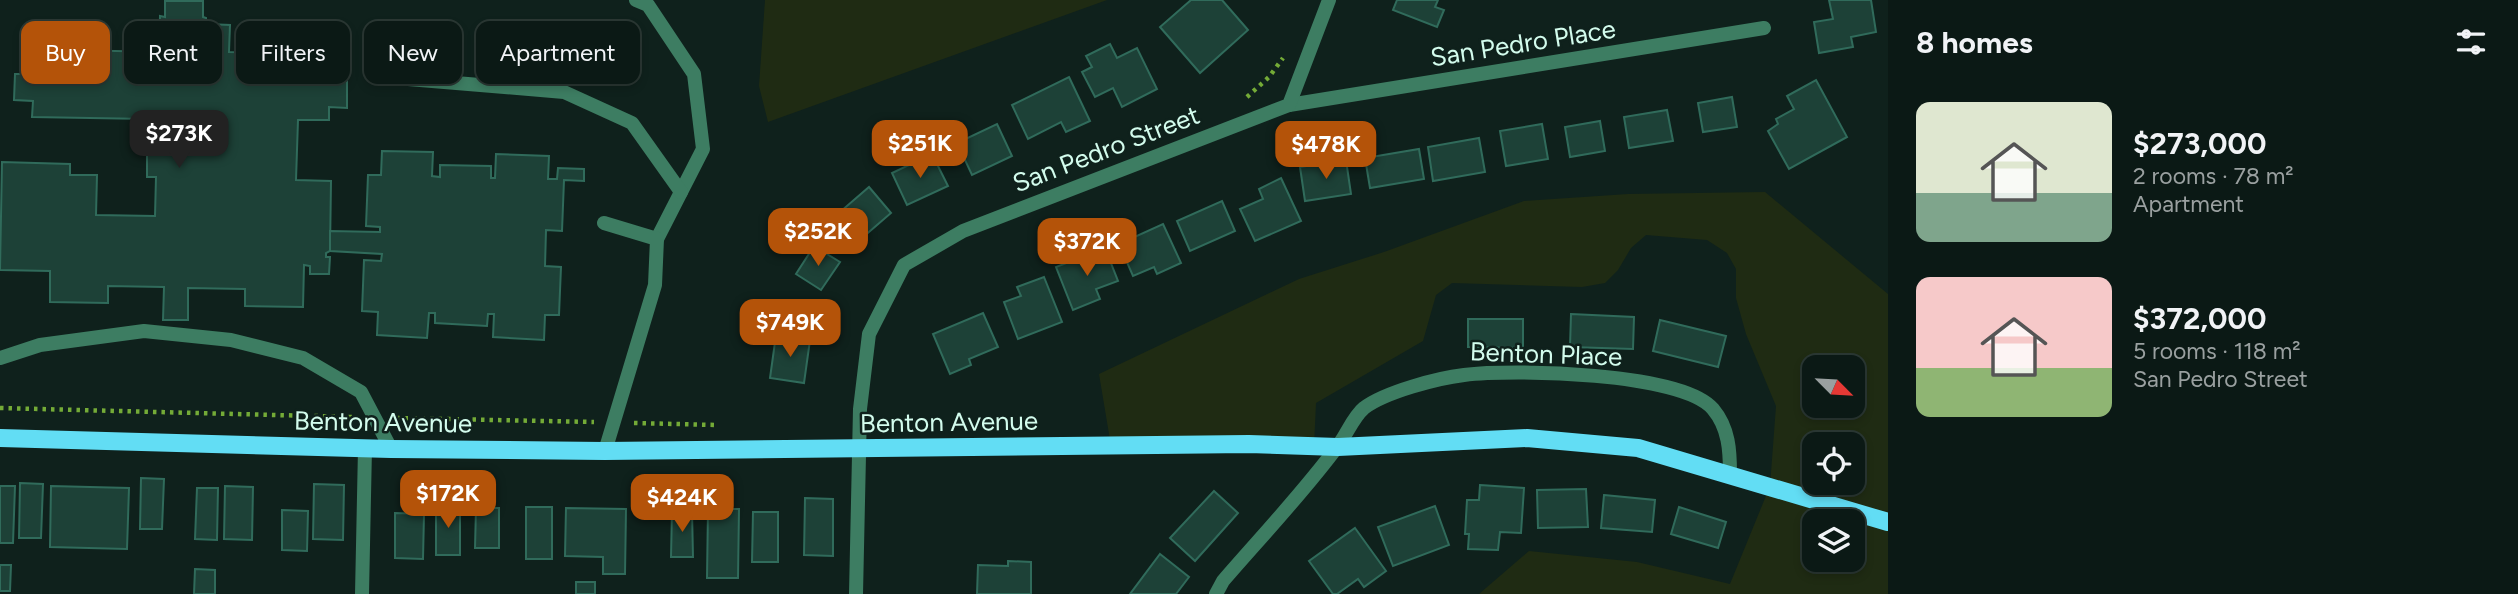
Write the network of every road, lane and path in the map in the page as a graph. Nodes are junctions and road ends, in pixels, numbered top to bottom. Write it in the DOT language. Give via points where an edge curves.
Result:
graph roads {
  1 [pos="636,0"];
  2 [pos="1329,0"];
  3 [pos="1765,28"];
  4 [pos="1289,48"];
  5 [pos="462,84"];
  6 [pos="1238,103"];
  7 [pos="1289,105"];
  8 [pos="681,192"];
  9 [pos="604,223"];
  10 [pos="657,239"];
  11 [pos="0,358"];
  12 [pos="0,408"];
  13 [pos="374,418"];
  14 [pos="613,423"];
  15 [pos="720,425"];
  16 [pos="0,438"];
  17 [pos="1338,447"];
  18 [pos="365,448"];
  19 [pos="391,449"];
  20 [pos="859,449"];
  21 [pos="604,451"];
  22 [pos="1730,474"];
  23 [pos="1888,522"];
  24 [pos="362,594"];
  25 [pos="856,594"];
  26 [pos="1216,594"];
  1 -- 8 [label="street" via="648,5 694,74 703,149"];
  2 -- 7 [label="street"];
  3 -- 7 [label="street, San Pedro Place"];
  4 -- 6 [label="path" via="1269,77"];
  5 -- 8 [label="street" via="564,92 632,123"];
  7 -- 20 [label="street, San Pedro Street" via="963,230 904,265 869,334"];
  8 -- 10 [label="street"];
  9 -- 10 [label="street"];
  10 -- 14 [label="street" via="655,285"];
  11 -- 13 [label="street" via="40,345 144,331 231,340 303,358 360,392"];
  12 -- 13 [label="path"];
  13 -- 14 [label="path"];
  13 -- 19 [label="street"];
  14 -- 15 [label="path"];
  14 -- 21 [label="street"];
  16 -- 18 [label="main road, Benton Avenue"];
  17 -- 20 [label="main road, Benton Avenue"];
  17 -- 22 [label="main road, Benton Avenue" via="1527,438 1638,448"];
  17 -- 22 [label="street, Benton Place" via="1363,409 1401,390 1464,375 1584,375 1649,383 1686,393 1712,408 1729,439"];
  17 -- 26 [label="street, Benton Place"];
  18 -- 19 [label="main road, Benton Avenue"];
  18 -- 24 [label="street"];
  19 -- 21 [label="main road, Benton Avenue"];
  20 -- 21 [label="main road, Benton Avenue"];
  20 -- 25 [label="street, San Pedro Street"];
  22 -- 23 [label="main road, Benton Avenue"];
}
